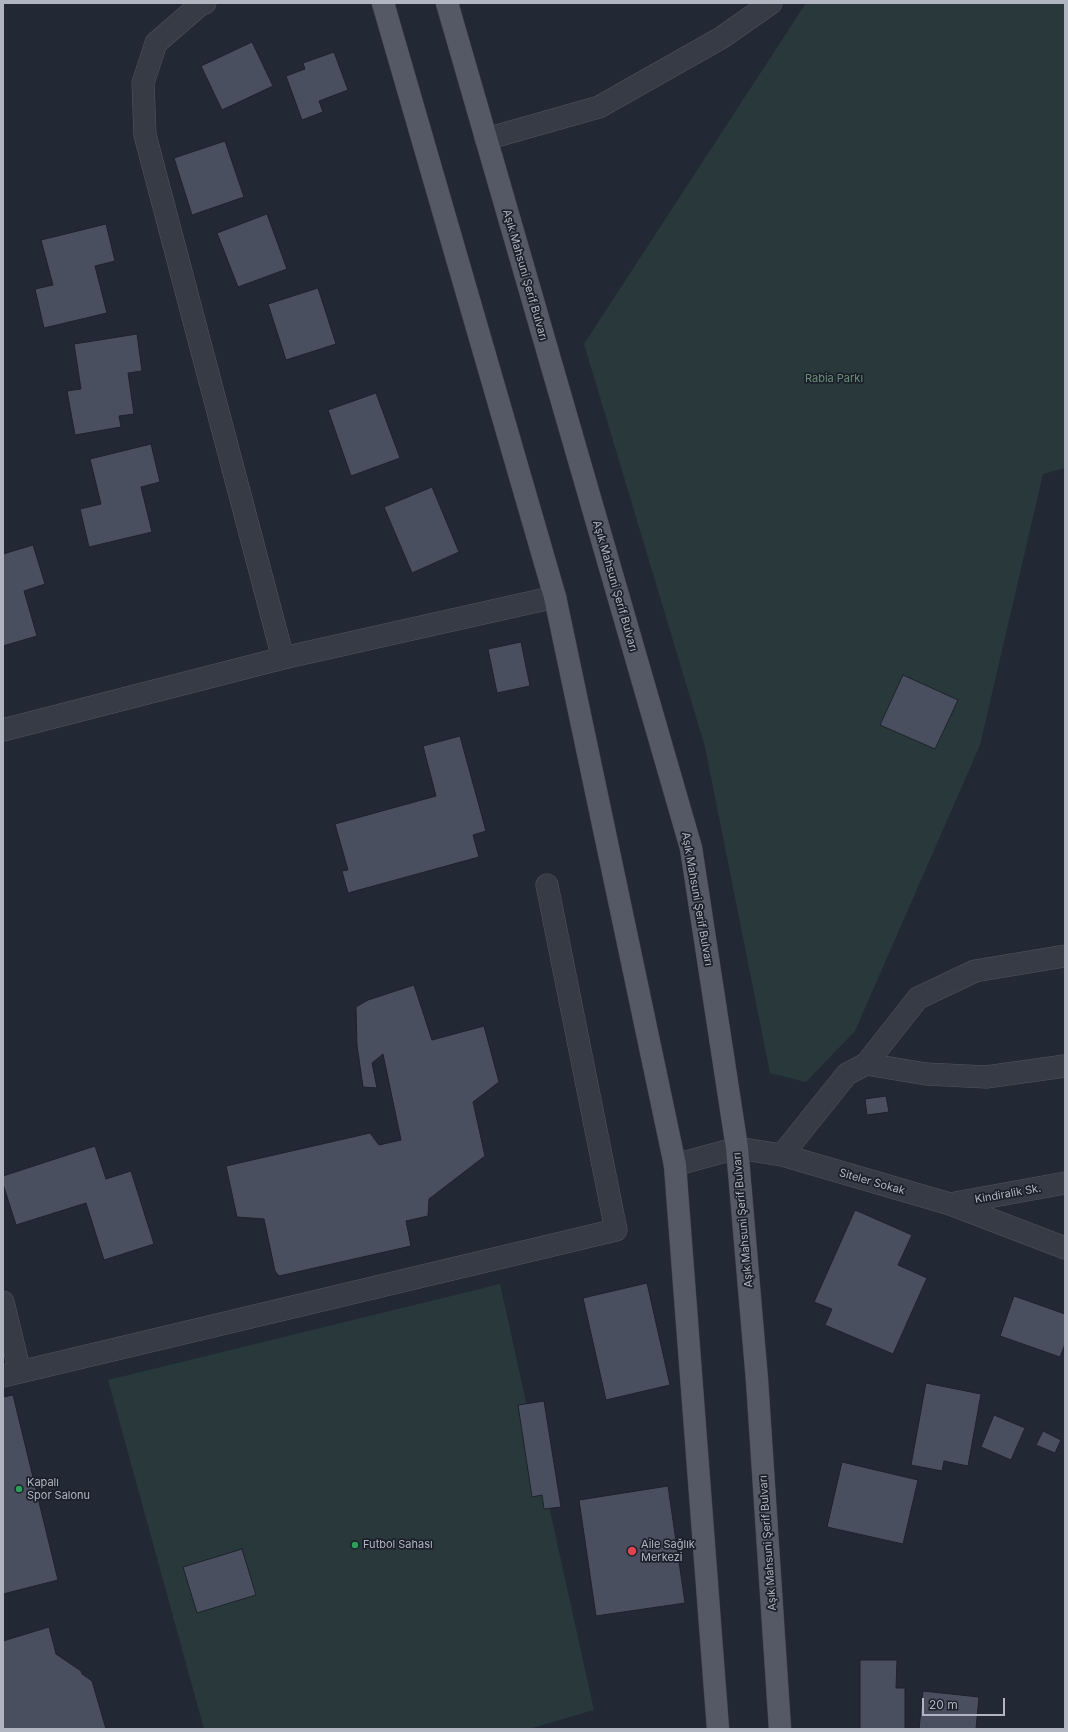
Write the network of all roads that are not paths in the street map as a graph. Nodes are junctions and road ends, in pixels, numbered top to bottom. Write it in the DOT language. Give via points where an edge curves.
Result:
graph roads {
  1 [pos="205,3"];
  2 [pos="383,3"];
  3 [pos="447,3"];
  4 [pos="770,3"];
  5 [pos="486,139"];
  6 [pos="555,597"];
  7 [pos="283,658"];
  8 [pos="3,730"];
  9 [pos="547,885"];
  10 [pos="1065,956"];
  11 [pos="866,1064"];
  12 [pos="1065,1066"];
  13 [pos="737,1148"];
  14 [pos="782,1155"];
  15 [pos="675,1165"];
  16 [pos="1065,1183"];
  17 [pos="950,1204"];
  18 [pos="1065,1248"];
  19 [pos="3,1302"];
  20 [pos="11,1374"];
  21 [pos="718,1729"];
  22 [pos="780,1729"];
  1 -- 7 [label="street" via="156,43 143,83 146,136"];
  2 -- 6 [label="main road"];
  3 -- 5 [label="main road, Aşık Mahsuni Şerif Bulvarı"];
  4 -- 5 [label="street" via="721,38 599,106"];
  5 -- 13 [label="main road, Aşık Mahsuni Şerif Bulvarı" via="691,848"];
  6 -- 7 [label="street"];
  6 -- 15 [label="main road"];
  7 -- 8 [label="street"];
  9 -- 20 [label="street" via="616,1230"];
  10 -- 11 [label="street" via="975,971 918,998"];
  11 -- 12 [label="street" via="926,1074 986,1077"];
  11 -- 14 [label="street" via="847,1074"];
  13 -- 14 [label="street, Siteler Sokak"];
  13 -- 15 [label="street, Siteler Sokak"];
  13 -- 22 [label="main road, Aşık Mahsuni Şerif Bulvarı" via="757,1380"];
  14 -- 17 [label="street, Siteler Sokak"];
  15 -- 21 [label="main road"];
  16 -- 17 [label="street, Kindiralik Sk."];
  17 -- 18 [label="street, Siteler Sokak"];
  19 -- 20 [label="street"];
}
